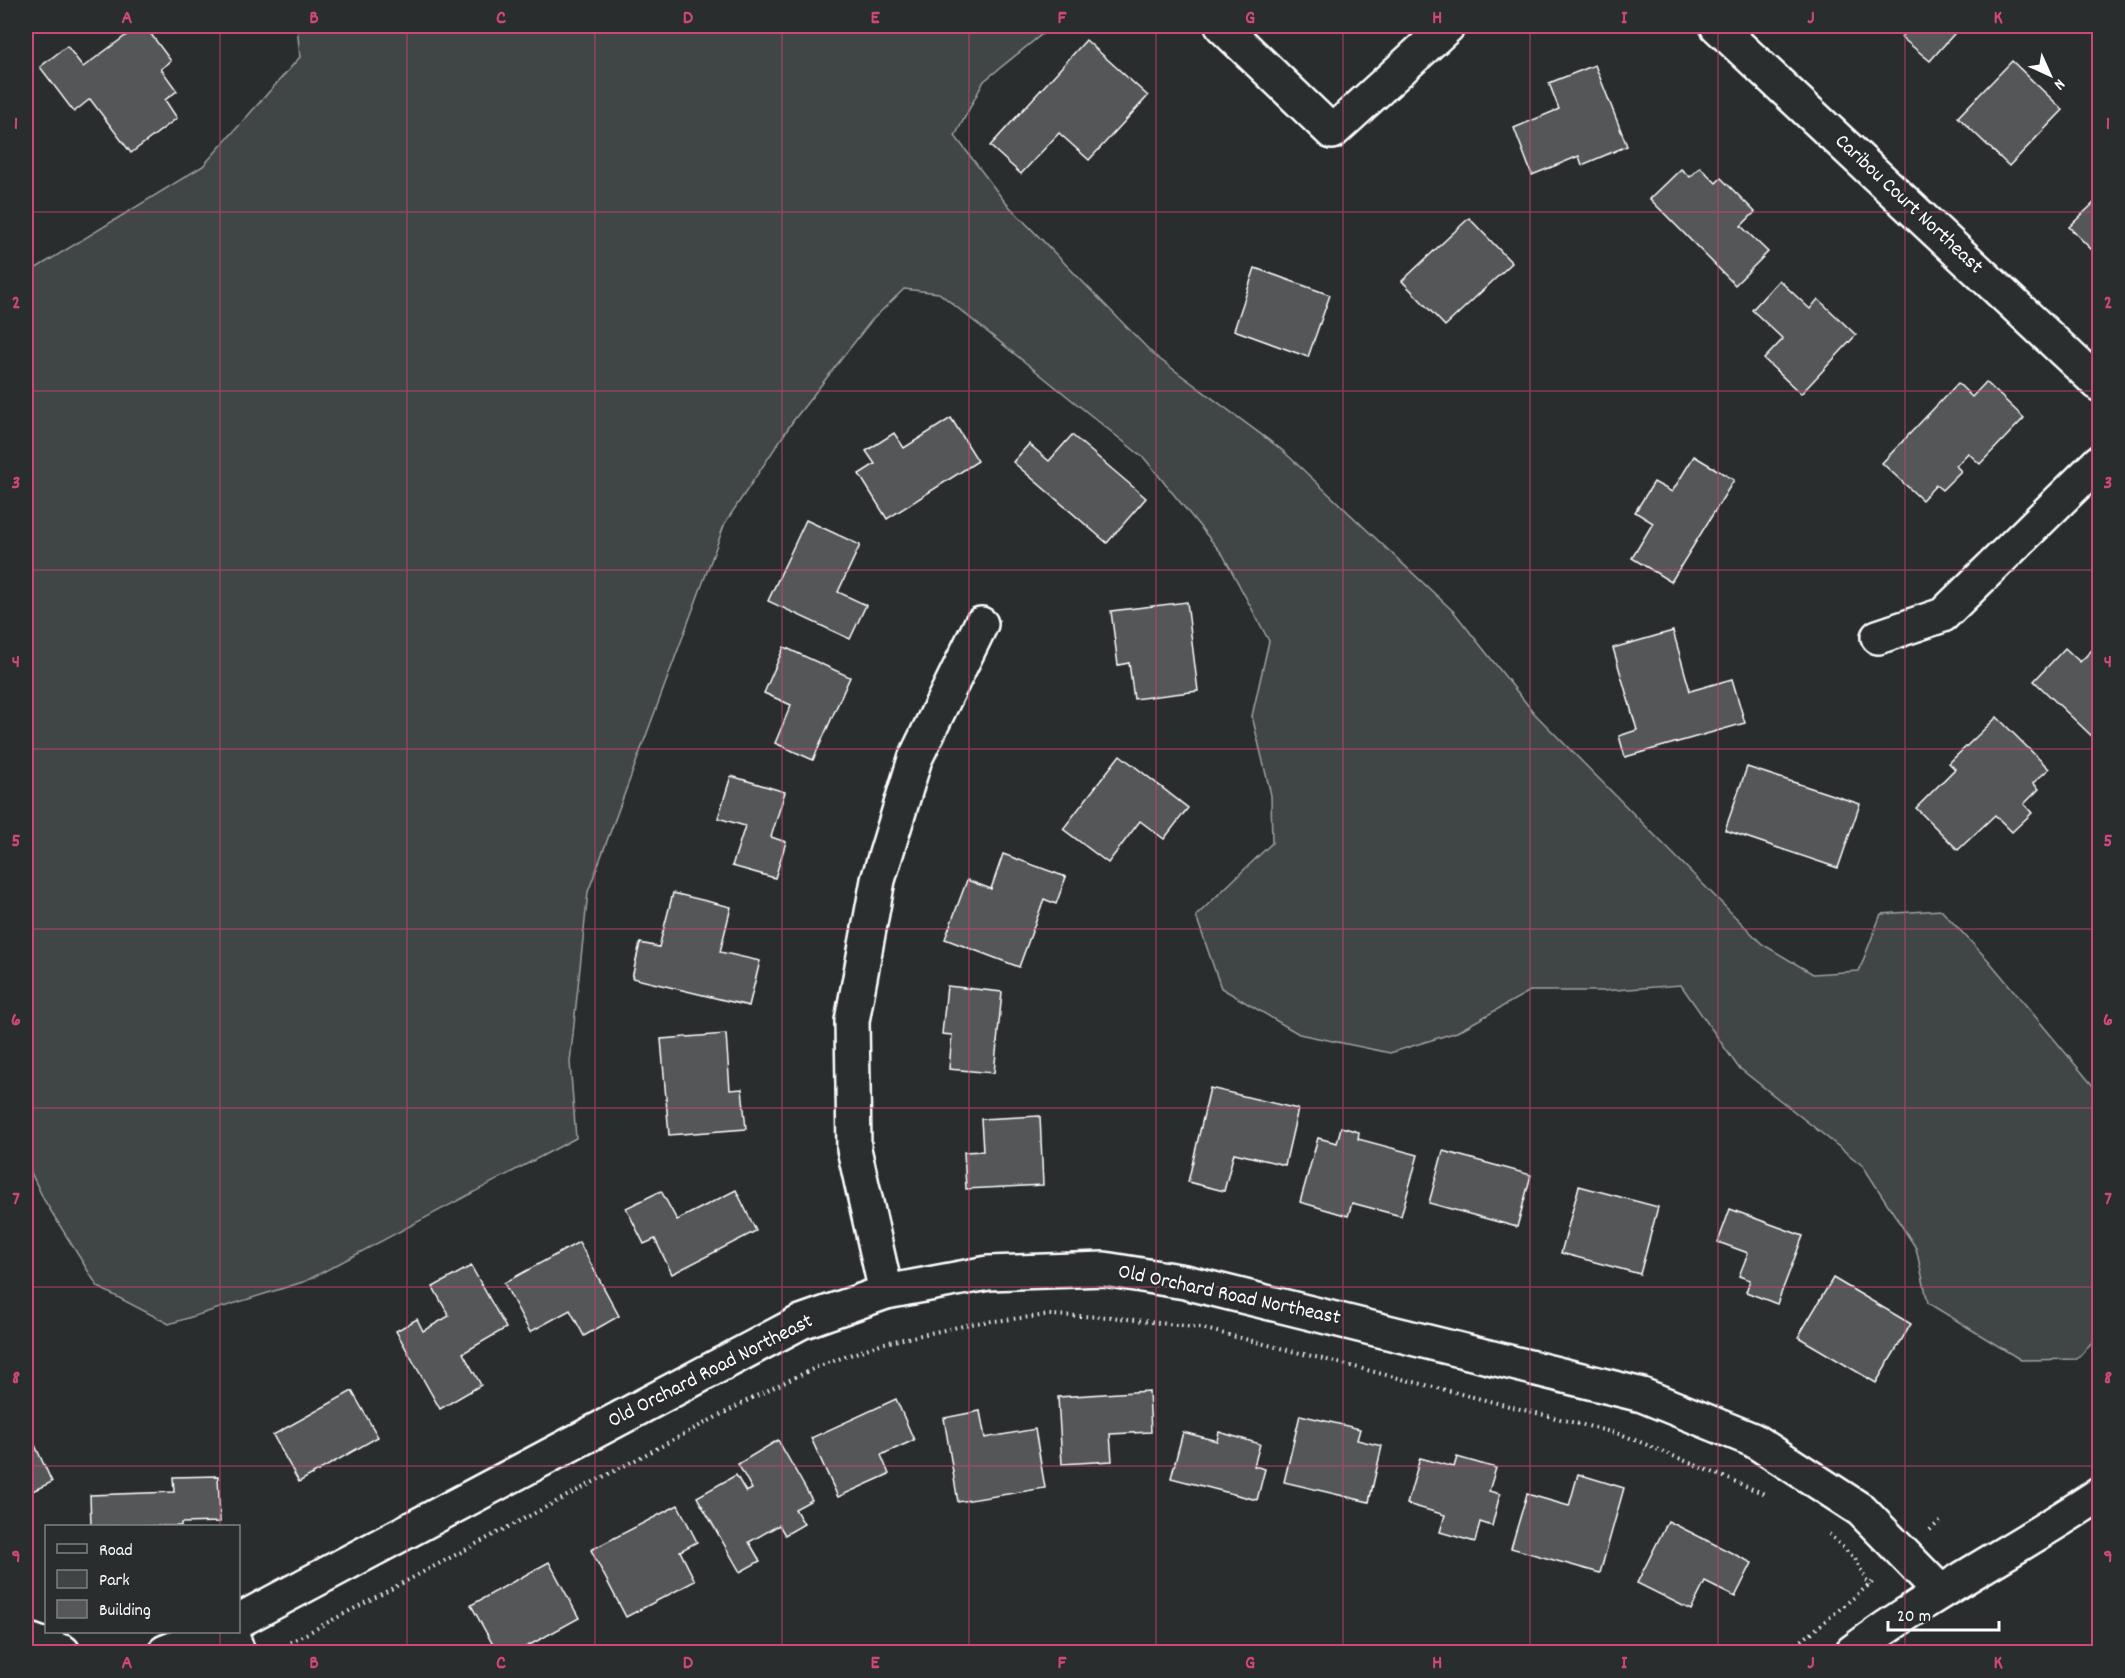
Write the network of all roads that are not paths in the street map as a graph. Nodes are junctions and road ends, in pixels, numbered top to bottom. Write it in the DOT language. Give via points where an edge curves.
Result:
graph roads {
  1 [pos="1222,26"];
  2 [pos="1448,26"];
  3 [pos="1717,26"];
  4 [pos="2100,385"];
  5 [pos="2100,461"];
  6 [pos="981,624"];
  7 [pos="1878,637"];
  8 [pos="886,1292"];
  9 [pos="2100,1494"];
  10 [pos="1940,1591"];
  11 [pos="240,1620"];
  12 [pos="214,1633"];
  13 [pos="231,1633"];
  14 [pos="26,1639"];
  15 [pos="63,1653"];
  16 [pos="165,1653"];
  17 [pos="238,1653"];
  18 [pos="1852,1653"];
  1 -- 2 [label="street" via="1332,132"];
  3 -- 4 [label="street, Caribou Court Northeast"];
  5 -- 7 [label="street" via="1943,615"];
  6 -- 8 [label="street" via="915,759 878,880 852,1021 854,1149"];
  8 -- 10 [label="street, Old Orchard Road Northeast" via="988,1273 1104,1269 1185,1282 1642,1395 1753,1440 1861,1510"];
  8 -- 11 [label="street, Old Orchard Road Northeast" via="801,1322"];
  9 -- 10 [label="street"];
  10 -- 18 [label="street"];
  12 -- 16 [label="street"];
  13 -- 17 [label="street"];
  14 -- 15 [label="street"];
}
